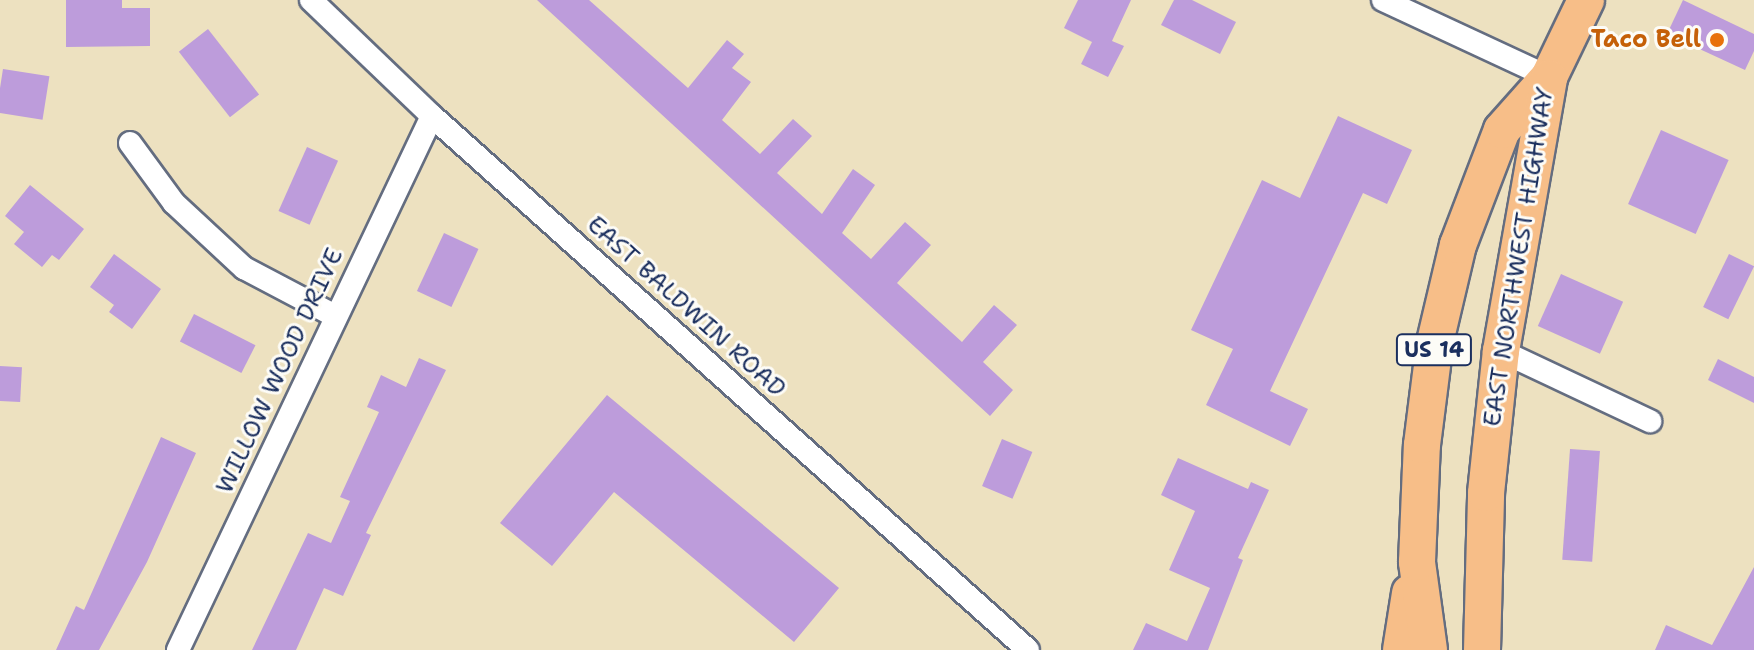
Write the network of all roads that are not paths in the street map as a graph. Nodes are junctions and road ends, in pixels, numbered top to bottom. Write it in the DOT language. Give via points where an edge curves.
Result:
graph roads {
  1 [pos="311,0"];
  2 [pos="1383,0"];
  3 [pos="1586,0"];
  4 [pos="1549,77"];
  5 [pos="432,116"];
  6 [pos="130,143"];
  7 [pos="335,316"];
  8 [pos="1501,351"];
  9 [pos="1650,421"];
  10 [pos="1418,528"];
  11 [pos="178,650"];
  12 [pos="1028,650"];
  13 [pos="1401,650"];
  14 [pos="1429,650"];
  15 [pos="1482,650"];
  1 -- 5 [label="street, EAST BALDWIN ROAD"];
  2 -- 4 [label="street"];
  3 -- 4 [label="main road, US 14"];
  4 -- 8 [label="main road, EAST NORTHWEST HIGHWAY / US 14"];
  4 -- 10 [label="main road, EAST NORTHWEST HIGHWAY / US 14" via="1502,130 1458,245 1435,342"];
  5 -- 7 [label="street, WILLOW WOOD DRIVE"];
  5 -- 12 [label="street, EAST BALDWIN ROAD"];
  6 -- 7 [label="street" via="174,203 244,268"];
  7 -- 11 [label="street, WILLOW WOOD DRIVE"];
  8 -- 9 [label="street"];
  8 -- 15 [label="main road, EAST NORTHWEST HIGHWAY / US 14" via="1486,493"];
  10 -- 13 [label="main road"];
  10 -- 14 [label="main road, EAST NORTHWEST HIGHWAY / US 14" via="1417,562"];
}
